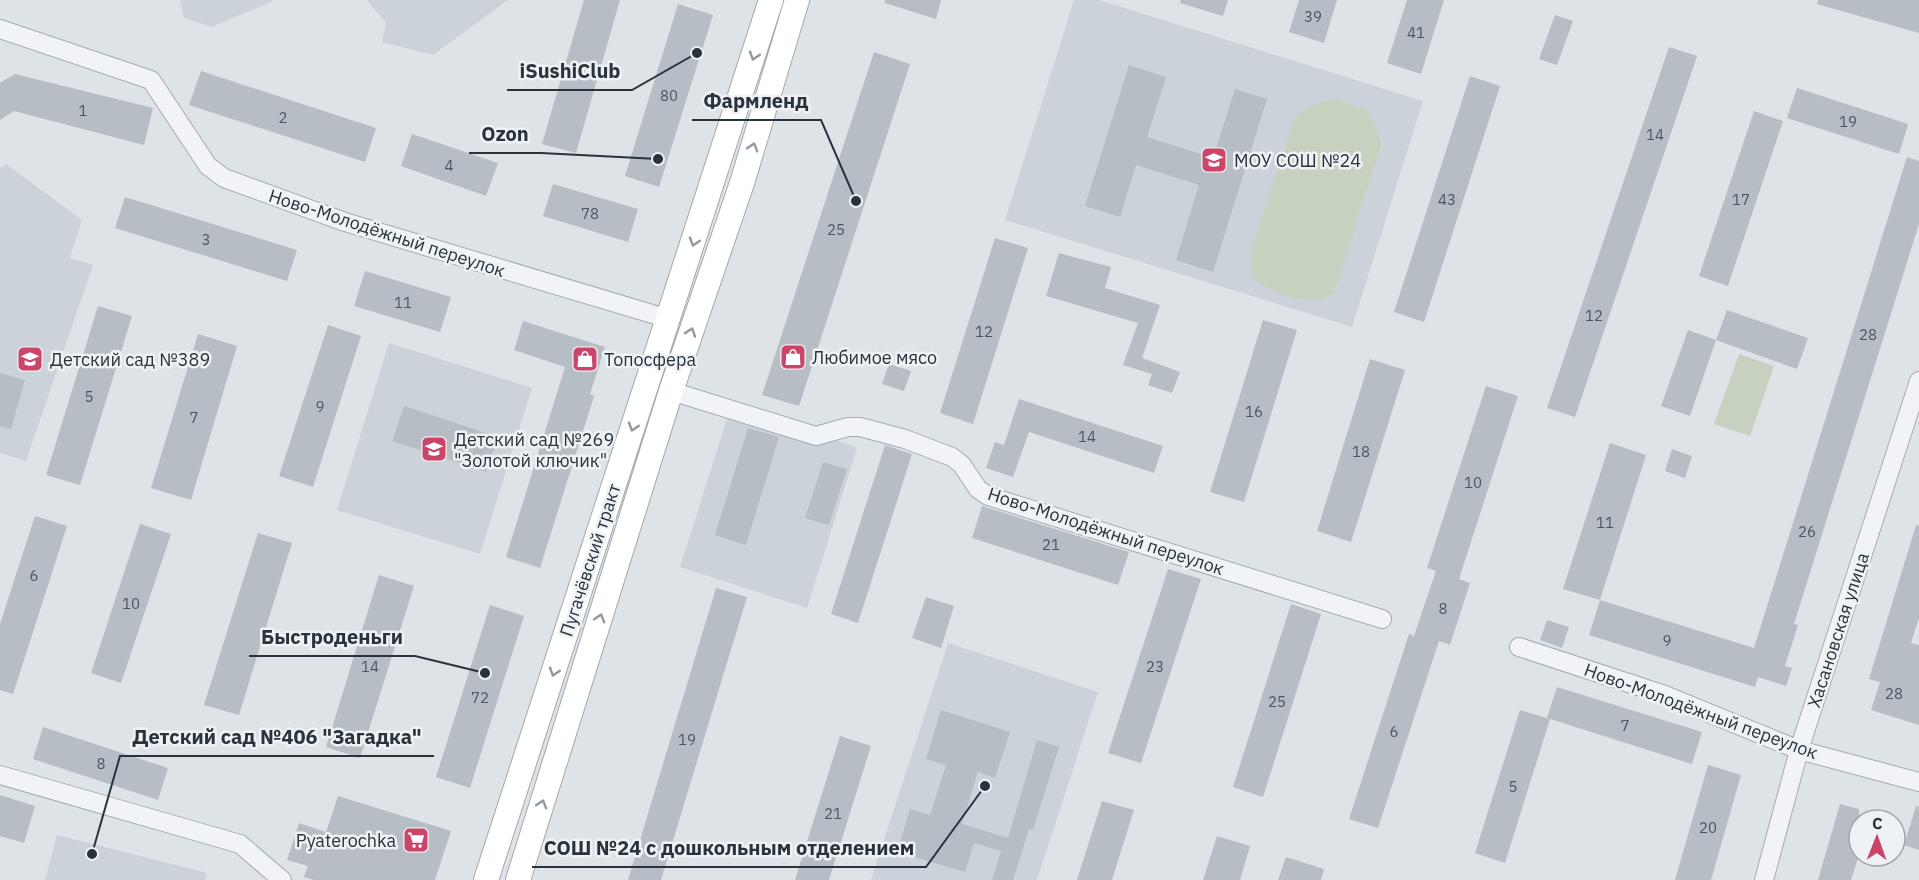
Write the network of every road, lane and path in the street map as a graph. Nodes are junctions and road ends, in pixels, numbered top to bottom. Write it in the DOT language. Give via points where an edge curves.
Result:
graph roads {
  1 [pos="771,0"];
  2 [pos="797,0"];
  3 [pos="0,29"];
  4 [pos="669,319"];
  5 [pos="1919,381"];
  6 [pos="671,391"];
  7 [pos="1382,618"];
  8 [pos="1519,647"];
  9 [pos="1799,750"];
  10 [pos="0,775"];
  11 [pos="1919,782"];
  12 [pos="282,880"];
  13 [pos="486,880"];
  14 [pos="518,880"];
  15 [pos="1764,880"];
  1 -- 4 [label="main road, Пугачёвский тракт, one-way"];
  6 -- 2 [label="main road, Пугачёвский тракт, one-way" via="742,183"];
  3 -- 4 [label="street, Ново-Молодёжный переулок" via="151,80 208,166 224,178 345,222"];
  4 -- 13 [label="main road, Пугачёвский тракт, one-way"];
  5 -- 9 [label="street, Хасановская улица"];
  6 -- 7 [label="street, Ново-Молодёжный переулок" via="816,436 848,427 895,436 952,457 988,496"];
  14 -- 6 [label="main road, Пугачёвский тракт, one-way"];
  8 -- 9 [label="street, Ново-Молодёжный переулок" via="1665,695"];
  9 -- 11 [label="street, Ново-Молодёжный переулок"];
  9 -- 15 [label="street, Хасановская улица"];
  10 -- 12 [label="street" via="240,844"];
}
